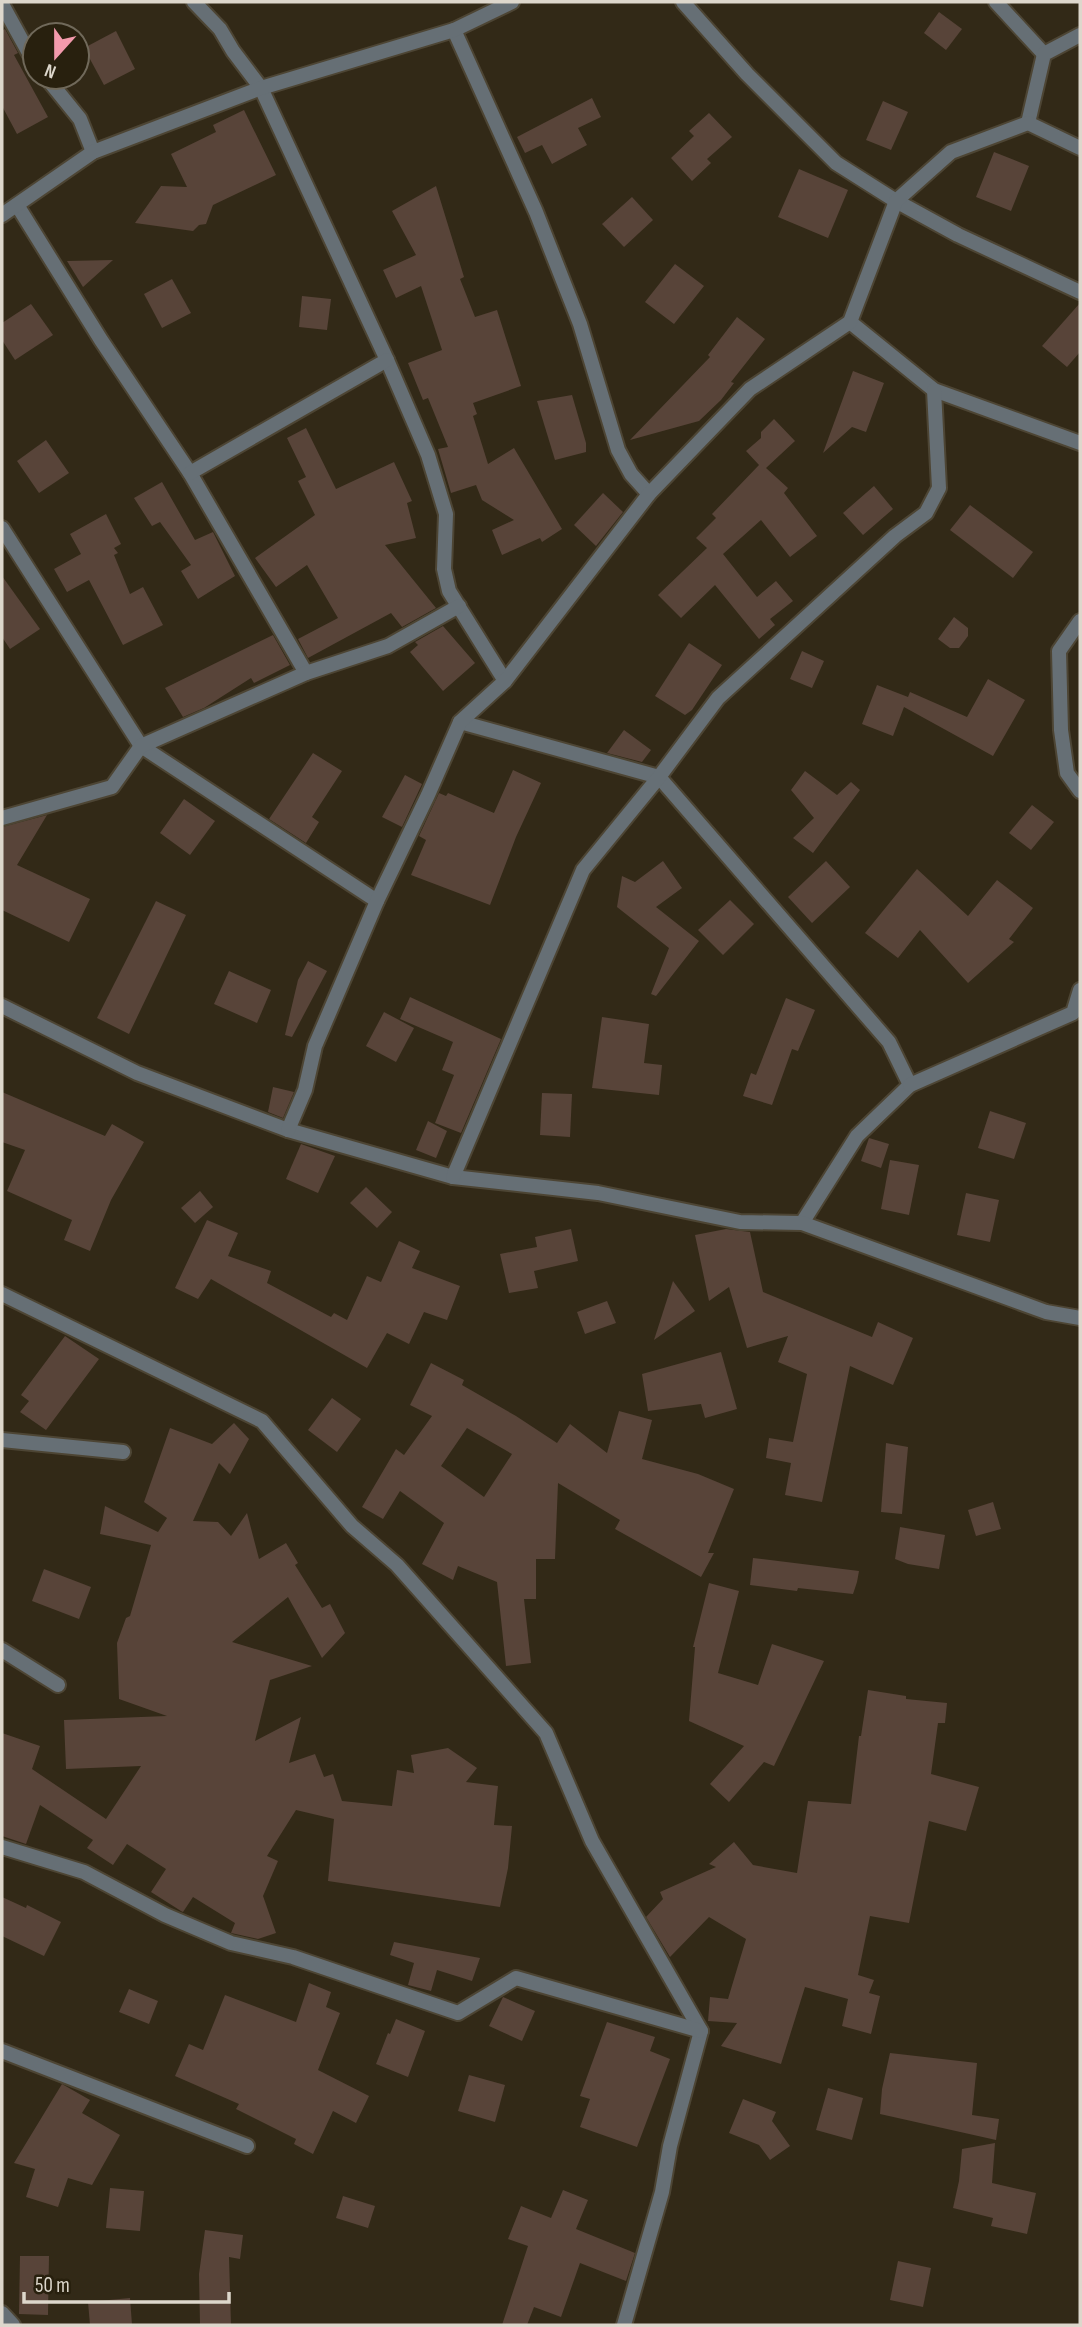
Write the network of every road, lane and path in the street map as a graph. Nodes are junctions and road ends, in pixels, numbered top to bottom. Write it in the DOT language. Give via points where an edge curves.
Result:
graph roads {
  1 [pos="194,2"];
  2 [pos="512,2"];
  3 [pos="683,2"];
  4 [pos="996,2"];
  5 [pos="2,4"];
  6 [pos="454,30"];
  7 [pos="1080,35"];
  8 [pos="21,39"];
  9 [pos="1044,54"];
  10 [pos="261,88"];
  11 [pos="57,91"];
  12 [pos="1028,123"];
  13 [pos="1080,148"];
  14 [pos="93,152"];
  15 [pos="897,201"];
  16 [pos="17,205"];
  17 [pos="2,215"];
  18 [pos="1080,292"];
  19 [pos="850,322"];
  20 [pos="387,360"];
  21 [pos="933,390"];
  22 [pos="1080,443"];
  23 [pos="190,473"];
  24 [pos="649,494"];
  25 [pos="2,528"];
  26 [pos="459,606"];
  27 [pos="1080,621"];
  28 [pos="306,673"];
  29 [pos="505,681"];
  30 [pos="460,722"];
  31 [pos="141,746"];
  32 [pos="659,778"];
  33 [pos="1080,791"];
  34 [pos="2,818"];
  35 [pos="377,901"];
  36 [pos="1080,990"];
  37 [pos="2,1006"];
  38 [pos="1077,1017"];
  39 [pos="909,1085"];
  40 [pos="288,1130"];
  41 [pos="453,1177"];
  42 [pos="802,1223"];
  43 [pos="2,1294"];
  44 [pos="1080,1318"];
  45 [pos="2,1440"];
  46 [pos="123,1452"];
  47 [pos="2,1650"];
  48 [pos="58,1685"];
  49 [pos="2,1847"];
  50 [pos="701,2031"];
  51 [pos="2,2051"];
  52 [pos="247,2147"];
  53 [pos="2,2313"];
  54 [pos="13,2325"];
  55 [pos="624,2325"];
  1 -- 10 [label="street" via="220,29"];
  2 -- 6 [label="street"];
  3 -- 15 [label="street" via="836,163"];
  4 -- 9 [label="street"];
  5 -- 8 [label="street"];
  6 -- 10 [label="street"];
  6 -- 24 [label="street" via="536,212 580,324 618,450"];
  7 -- 9 [label="street"];
  9 -- 12 [label="street"];
  10 -- 14 [label="street"];
  10 -- 20 [label="street"];
  11 -- 14 [label="street" via="79,119"];
  12 -- 13 [label="street"];
  12 -- 15 [label="street" via="951,152"];
  14 -- 16 [label="street"];
  15 -- 18 [label="street"];
  15 -- 19 [label="street"];
  16 -- 17 [label="street"];
  16 -- 23 [label="street"];
  19 -- 21 [label="street"];
  19 -- 24 [label="street" via="750,389"];
  20 -- 23 [label="street"];
  20 -- 26 [label="street" via="437,480 446,514 444,569 449,591"];
  21 -- 22 [label="street"];
  21 -- 32 [label="street" via="939,488 926,513 718,698"];
  23 -- 28 [label="street"];
  24 -- 29 [label="street"];
  25 -- 31 [label="street"];
  26 -- 28 [label="street" via="388,646"];
  26 -- 29 [label="street"];
  27 -- 33 [label="street" via="1059,651 1067,773"];
  28 -- 31 [label="street"];
  29 -- 30 [label="street"];
  30 -- 32 [label="street"];
  30 -- 35 [label="street"];
  31 -- 34 [label="street" via="112,787"];
  31 -- 35 [label="street"];
  32 -- 39 [label="street" via="889,1042"];
  32 -- 41 [label="street" via="583,870"];
  35 -- 40 [label="street" via="315,1046 305,1090"];
  36 -- 38 [label="street"];
  37 -- 40 [label="street" via="137,1073"];
  38 -- 39 [label="street"];
  39 -- 42 [label="street" via="857,1136"];
  40 -- 41 [label="street"];
  41 -- 42 [label="street" via="598,1193 740,1222"];
  42 -- 44 [label="street" via="1046,1312"];
  43 -- 50 [label="street" via="262,1421 352,1526 397,1565 546,1733 593,1841"];
  45 -- 46 [label="street"];
  47 -- 48 [label="street"];
  49 -- 50 [label="street" via="85,1872 165,1915 231,1943 293,1957 458,2013 516,1978"];
  50 -- 55 [label="street"];
  51 -- 52 [label="street"];
  53 -- 54 [label="street"];
}
